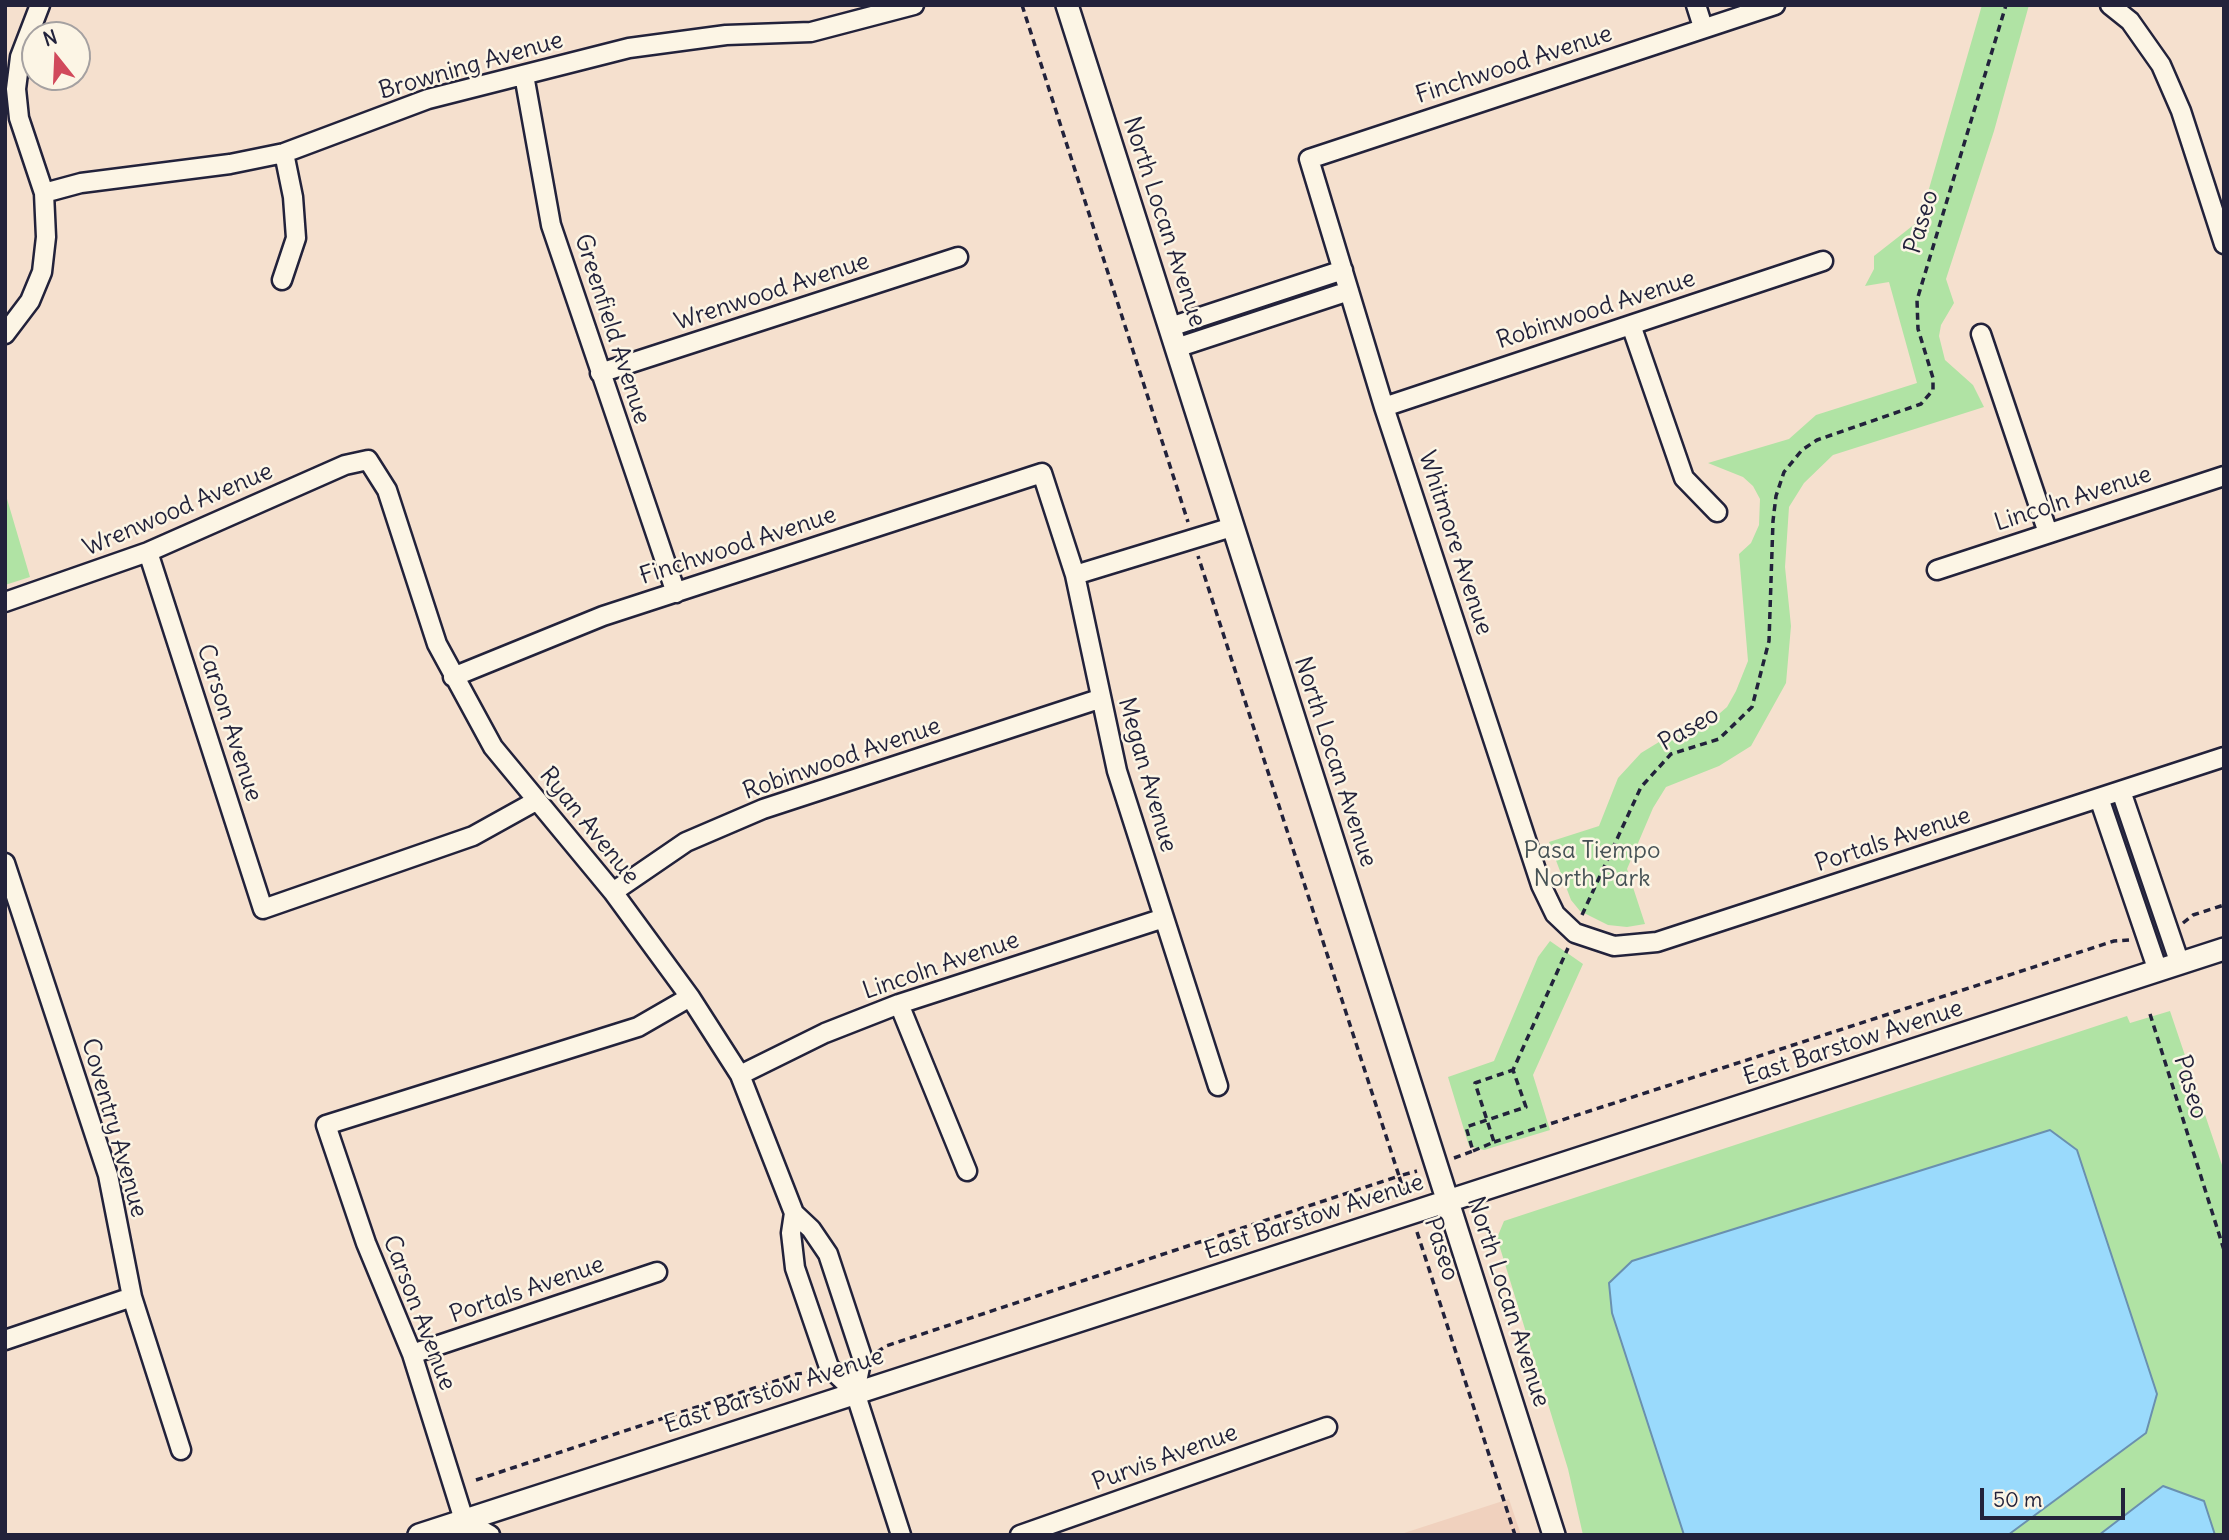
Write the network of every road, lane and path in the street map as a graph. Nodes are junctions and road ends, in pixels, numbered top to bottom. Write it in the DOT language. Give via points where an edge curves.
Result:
graph roads {
  1 [pos="914,5"];
  2 [pos="1022,5"];
  3 [pos="1067,5"];
  4 [pos="1696,5"];
  5 [pos="1774,5"];
  6 [pos="2006,5"];
  7 [pos="2110,5"];
  8 [pos="39,6"];
  9 [pos="871,12"];
  10 [pos="1703,27"];
  11 [pos="524,75"];
  12 [pos="284,153"];
  13 [pos="1309,159"];
  14 [pos="44,193"];
  15 [pos="2224,244"];
  16 [pos="958,257"];
  17 [pos="1823,261"];
  18 [pos="1343,270"];
  19 [pos="282,280"];
  20 [pos="1349,291"];
  21 [pos="1631,325"];
  22 [pos="1170,327"];
  23 [pos="5,334"];
  24 [pos="1981,334"];
  25 [pos="1176,348"];
  26 [pos="600,373"];
  27 [pos="1384,407"];
  28 [pos="368,460"];
  29 [pos="1042,473"];
  30 [pos="2224,476"];
  31 [pos="1184,512"];
  32 [pos="1717,512"];
  33 [pos="1232,527"];
  34 [pos="2048,533"];
  35 [pos="148,552"];
  36 [pos="1199,558"];
  37 [pos="1937,570"];
  38 [pos="1075,575"];
  39 [pos="676,593"];
  40 [pos="5,602"];
  41 [pos="453,677"];
  42 [pos="1100,699"];
  43 [pos="2224,757"];
  44 [pos="2121,791"];
  45 [pos="2099,798"];
  46 [pos="536,801"];
  47 [pos="5,863"];
  48 [pos="612,892"];
  49 [pos="2224,905"];
  50 [pos="1164,918"];
  51 [pos="2184,922"];
  52 [pos="1575,933"];
  53 [pos="2128,940"];
  54 [pos="2224,949"];
  55 [pos="2180,964"];
  56 [pos="2158,971"];
  57 [pos="690,997"];
  58 [pos="899,1004"];
  59 [pos="2150,1014"];
  60 [pos="1513,1070"];
  61 [pos="740,1075"];
  62 [pos="1218,1086"];
  63 [pos="1488,1120"];
  64 [pos="1494,1142"];
  65 [pos="1473,1151"];
  66 [pos="1437,1164"];
  67 [pos="967,1171"];
  68 [pos="1399,1176"];
  69 [pos="1449,1202"];
  70 [pos="794,1213"];
  71 [pos="1411,1213"];
  72 [pos="2224,1250"];
  73 [pos="657,1272"];
  74 [pos="132,1297"];
  75 [pos="5,1340"];
  76 [pos="412,1354"];
  77 [pos="862,1357"];
  78 [pos="829,1367"];
  79 [pos="855,1392"];
  80 [pos="1327,1427"];
  81 [pos="181,1450"];
  82 [pos="476,1480"];
  83 [pos="462,1527"];
  84 [pos="419,1535"];
  85 [pos="489,1535"];
  86 [pos="901,1535"];
  87 [pos="1020,1535"];
  88 [pos="1515,1535"];
  89 [pos="1554,1535"];
  1 -- 9 [label="street, Browning Avenue"];
  2 -- 31 [label="path"];
  3 -- 22 [label="street, North Locan Avenue"];
  4 -- 10 [label="street"];
  5 -- 10 [label="street, Finchwood Avenue"];
  6 -- 52 [label="path, Paseo" via="1917,300 1918,329 1933,378 1929,399 1817,440 1784,471 1773,521 1769,641 1752,707 1719,738 1671,754 1642,787"];
  7 -- 15 [label="street" via="2130,21 2161,65 2181,111"];
  8 -- 14 [label="street" via="20,57 16,89 19,118"];
  9 -- 11 [label="street, Browning Avenue" via="811,32 726,35 629,48"];
  10 -- 13 [label="street, Finchwood Avenue"];
  11 -- 12 [label="street, Browning Avenue" via="428,99"];
  11 -- 26 [label="street, Greenfield Avenue" via="551,225"];
  12 -- 14 [label="street, Browning Avenue" via="81,183"];
  12 -- 19 [label="street" via="296,238"];
  13 -- 18 [label="street, Whitmore Avenue"];
  14 -- 23 [label="street" via="42,272 30,301"];
  16 -- 26 [label="street, Wrenwood Avenue"];
  17 -- 21 [label="street, Robinwood Avenue"];
  18 -- 20 [label="street, Whitmore Avenue"];
  18 -- 22 [label="street"];
  20 -- 25 [label="street"];
  20 -- 27 [label="street, Whitmore Avenue"];
  21 -- 27 [label="street, Robinwood Avenue"];
  21 -- 32 [label="street" via="1684,478"];
  22 -- 25 [label="street, North Locan Avenue"];
  24 -- 34 [label="street"];
  25 -- 33 [label="street, North Locan Avenue"];
  26 -- 39 [label="street, Greenfield Avenue"];
  27 -- 52 [label="street, Whitmore Avenue" via="1541,885 1555,914"];
  28 -- 35 [label="street, Wrenwood Avenue" via="345,465"];
  28 -- 41 [label="street, Ryan Avenue" via="387,490 437,644"];
  29 -- 38 [label="street, Megan Avenue"];
  29 -- 39 [label="street, Finchwood Avenue"];
  30 -- 34 [label="street, Lincoln Avenue"];
  33 -- 38 [label="street"];
  33 -- 66 [label="street, North Locan Avenue"];
  34 -- 37 [label="street, Lincoln Avenue"];
  35 -- 40 [label="street, Wrenwood Avenue"];
  35 -- 46 [label="street, Carson Avenue" via="263,909 473,836"];
  36 -- 68 [label="path, Paseo"];
  38 -- 42 [label="street, Megan Avenue"];
  39 -- 41 [label="street, Finchwood Avenue" via="552,635"];
  41 -- 46 [label="street, Ryan Avenue" via="493,747"];
  42 -- 48 [label="street, Robinwood Avenue" via="763,809 687,842"];
  42 -- 50 [label="street, Megan Avenue"];
  43 -- 44 [label="street, Portals Avenue"];
  44 -- 45 [label="street, Portals Avenue"];
  44 -- 55 [label="street"];
  45 -- 52 [label="street, Portals Avenue" via="1657,942 1614,946"];
  45 -- 56 [label="street"];
  46 -- 48 [label="street, Ryan Avenue"];
  47 -- 74 [label="street, Coventry Avenue" via="108,1175"];
  48 -- 57 [label="street, Ryan Avenue"];
  49 -- 51 [label="path"];
  50 -- 58 [label="street, Lincoln Avenue"];
  50 -- 62 [label="street, Megan Avenue"];
  52 -- 60 [label="path, Paseo"];
  53 -- 64 [label="path" via="2113,941"];
  54 -- 55 [label="street, East Barstow Avenue"];
  55 -- 56 [label="street, East Barstow Avenue"];
  56 -- 69 [label="street, East Barstow Avenue"];
  57 -- 61 [label="street, Ryan Avenue"];
  57 -- 76 [label="street, Carson Avenue" via="638,1027 326,1125 366,1243"];
  58 -- 61 [label="street, Lincoln Avenue" via="825,1033"];
  58 -- 67 [label="street"];
  59 -- 72 [label="path, Paseo"];
  60 -- 63 [label="path" via="1526,1107"];
  60 -- 63 [label="path" via="1475,1083"];
  61 -- 70 [label="street, Ryan Avenue"];
  63 -- 64 [label="path"];
  63 -- 65 [label="path" via="1466,1128"];
  64 -- 65 [label="path"];
  65 -- 66 [label="path"];
  66 -- 68 [label="path"];
  66 -- 69 [label="street, North Locan Avenue"];
  68 -- 71 [label="path, Paseo"];
  68 -- 77 [label="path"];
  69 -- 71 [label="street, East Barstow Avenue"];
  69 -- 89 [label="street, North Locan Avenue"];
  70 -- 77 [label="street, Ryan Avenue" via="828,1254"];
  70 -- 78 [label="street, Ryan Avenue" via="795,1268"];
  71 -- 79 [label="street, East Barstow Avenue"];
  71 -- 88 [label="path, Paseo"];
  73 -- 76 [label="street, Portals Avenue"];
  74 -- 75 [label="street"];
  74 -- 81 [label="street, Coventry Avenue"];
  76 -- 83 [label="street, Carson Avenue"];
  77 -- 79 [label="street, Ryan Avenue"];
  78 -- 79 [label="street, Ryan Avenue"];
  78 -- 82 [label="path"];
  79 -- 83 [label="street, East Barstow Avenue"];
  79 -- 86 [label="street"];
  80 -- 87 [label="street, Purvis Avenue"];
  83 -- 84 [label="street, East Barstow Avenue"];
  83 -- 85 [label="street"];
}
